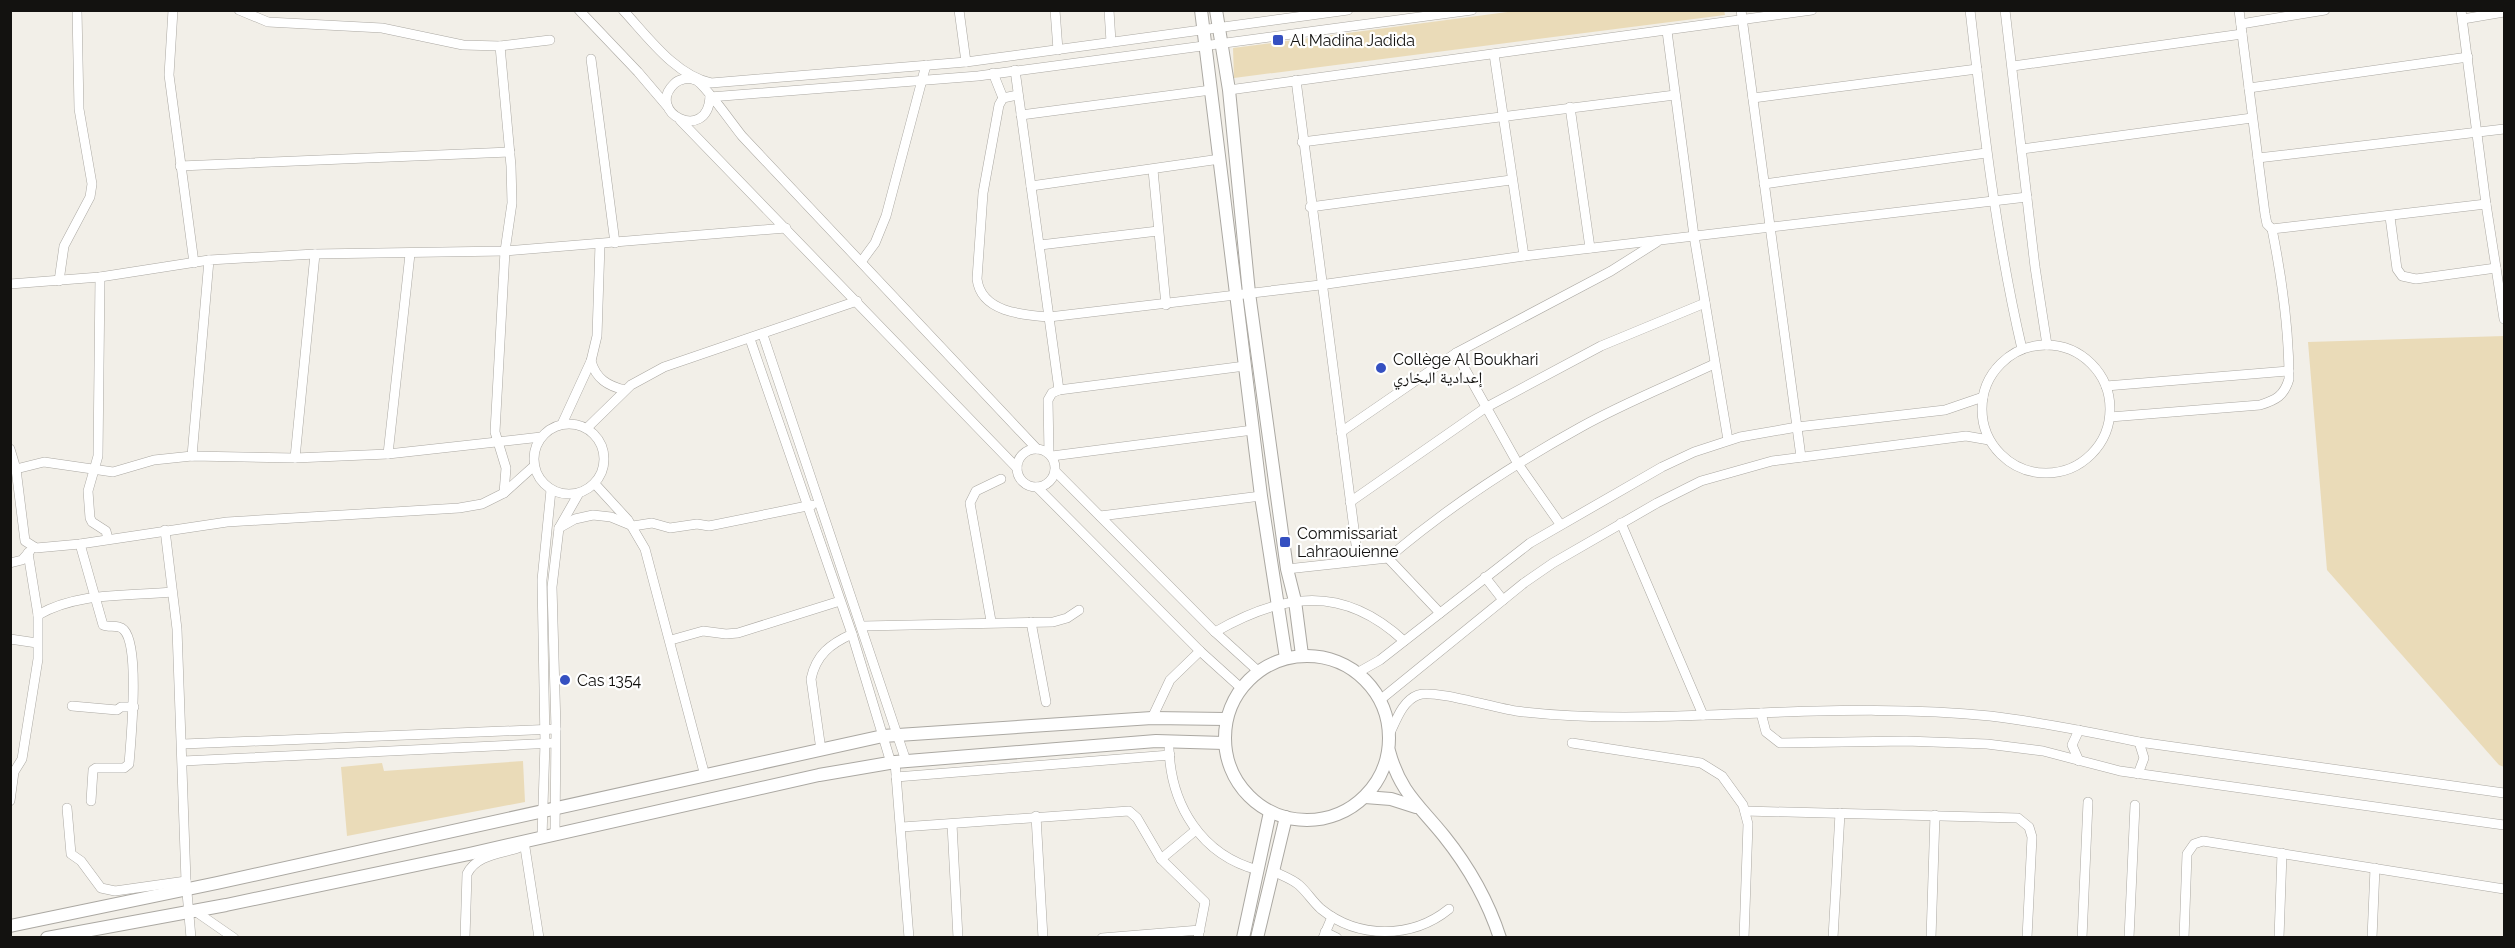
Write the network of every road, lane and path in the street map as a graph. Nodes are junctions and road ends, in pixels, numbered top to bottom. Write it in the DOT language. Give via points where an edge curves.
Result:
graph roads {
  1 [pos="77,10"];
  2 [pos="173,10"];
  3 [pos="239,10"];
  4 [pos="579,10"];
  5 [pos="622,10"];
  6 [pos="959,10"];
  7 [pos="1055,10"];
  8 [pos="1109,10"];
  9 [pos="1201,10"];
  10 [pos="1216,10"];
  11 [pos="1348,10"];
  12 [pos="1472,10"];
  13 [pos="1812,10"];
  14 [pos="1970,10"];
  15 [pos="2005,10"];
  16 [pos="2239,10"];
  17 [pos="2325,10"];
  18 [pos="2505,12"];
  19 [pos="2462,15"];
  20 [pos="1741,16"];
  21 [pos="1219,28"];
  22 [pos="2242,29"];
  23 [pos="1203,30"];
  24 [pos="1666,31"];
  25 [pos="550,40"];
  26 [pos="1111,42"];
  27 [pos="1222,43"];
  28 [pos="1206,45"];
  29 [pos="500,46"];
  30 [pos="1058,50"];
  31 [pos="1494,54"];
  32 [pos="2468,57"];
  33 [pos="591,59"];
  34 [pos="966,62"];
  35 [pos="926,65"];
  36 [pos="2013,66"];
  37 [pos="1977,69"];
  38 [pos="1015,70"];
  39 [pos="993,74"];
  40 [pos="696,80"];
  41 [pos="922,80"];
  42 [pos="1296,80"];
  43 [pos="2249,88"];
  44 [pos="1211,90"];
  45 [pos="1229,90"];
  46 [pos="1018,94"];
  47 [pos="1675,95"];
  48 [pos="710,97"];
  49 [pos="1003,98"];
  50 [pos="1753,98"];
  51 [pos="1570,107"];
  52 [pos="669,109"];
  53 [pos="1021,115"];
  54 [pos="1503,116"];
  55 [pos="2253,118"];
  56 [pos="679,119"];
  57 [pos="2505,129"];
  58 [pos="2477,133"];
  59 [pos="1302,142"];
  60 [pos="2022,149"];
  61 [pos="510,152"];
  62 [pos="1986,153"];
  63 [pos="2258,158"];
  64 [pos="1220,159"];
  65 [pos="180,166"];
  66 [pos="1153,170"];
  67 [pos="1511,180"];
  68 [pos="1764,184"];
  69 [pos="1031,186"];
  70 [pos="2027,197"];
  71 [pos="1994,201"];
  72 [pos="2486,204"];
  73 [pos="1310,207"];
  74 [pos="2390,217"];
  75 [pos="1770,227"];
  76 [pos="786,228"];
  77 [pos="2272,229"];
  78 [pos="1158,231"];
  79 [pos="1694,236"];
  80 [pos="1658,241"];
  81 [pos="615,243"];
  82 [pos="600,244"];
  83 [pos="1040,245"];
  84 [pos="1590,248"];
  85 [pos="505,251"];
  86 [pos="315,254"];
  87 [pos="410,254"];
  88 [pos="1524,256"];
  89 [pos="209,260"];
  90 [pos="861,262"];
  91 [pos="194,263"];
  92 [pos="2496,268"];
  93 [pos="100,277"];
  94 [pos="59,281"];
  95 [pos="10,284"];
  96 [pos="1320,285"];
  97 [pos="1249,294"];
  98 [pos="1236,295"];
  99 [pos="856,301"];
  100 [pos="1704,303"];
  101 [pos="1166,305"];
  102 [pos="1050,316"];
  103 [pos="2505,319"];
  104 [pos="763,335"];
  105 [pos="750,339"];
  106 [pos="2047,345"];
  107 [pos="2022,350"];
  108 [pos="1456,354"];
  109 [pos="591,361"];
  110 [pos="1714,364"];
  111 [pos="1245,366"];
  112 [pos="2289,370"];
  113 [pos="2106,386"];
  114 [pos="625,390"];
  115 [pos="1059,390"];
  116 [pos="1983,397"];
  117 [pos="1485,408"];
  118 [pos="2110,417"];
  119 [pos="562,424"];
  120 [pos="1797,427"];
  121 [pos="587,428"];
  122 [pos="1253,430"];
  123 [pos="1341,432"];
  124 [pos="541,437"];
  125 [pos="1728,440"];
  126 [pos="1989,440"];
  127 [pos="498,442"];
  128 [pos="10,449"];
  129 [pos="1037,449"];
  130 [pos="388,454"];
  131 [pos="1050,455"];
  132 [pos="192,456"];
  133 [pos="1801,457"];
  134 [pos="295,458"];
  135 [pos="1518,464"];
  136 [pos="534,466"];
  137 [pos="1017,468"];
  138 [pos="16,469"];
  139 [pos="1055,471"];
  140 [pos="94,472"];
  141 [pos="1001,479"];
  142 [pos="595,483"];
  143 [pos="1037,487"];
  144 [pos="551,490"];
  145 [pos="504,494"];
  146 [pos="579,494"];
  147 [pos="1261,496"];
  148 [pos="1350,502"];
  149 [pos="820,504"];
  150 [pos="807,506"];
  151 [pos="1100,516"];
  152 [pos="1621,523"];
  153 [pos="1560,524"];
  154 [pos="633,526"];
  155 [pos="559,528"];
  156 [pos="165,530"];
  157 [pos="108,539"];
  158 [pos="80,544"];
  159 [pos="30,550"];
  160 [pos="1388,558"];
  161 [pos="1358,560"];
  162 [pos="10,563"];
  163 [pos="1287,569"];
  164 [pos="1485,577"];
  165 [pos="172,592"];
  166 [pos="95,599"];
  167 [pos="1503,600"];
  168 [pos="840,601"];
  169 [pos="1295,601"];
  170 [pos="1279,603"];
  171 [pos="1079,610"];
  172 [pos="1440,613"];
  173 [pos="38,615"];
  174 [pos="991,621"];
  175 [pos="1031,622"];
  176 [pos="863,626"];
  177 [pos="1215,632"];
  178 [pos="852,634"];
  179 [pos="10,639"];
  180 [pos="671,640"];
  181 [pos="1404,641"];
  182 [pos="37,643"];
  183 [pos="1200,651"];
  184 [pos="1302,656"];
  185 [pos="1286,658"];
  186 [pos="1258,671"];
  187 [pos="1357,673"];
  188 [pos="1240,688"];
  189 [pos="1380,700"];
  190 [pos="1046,702"];
  191 [pos="72,706"];
  192 [pos="134,707"];
  193 [pos="1761,713"];
  194 [pos="1703,715"];
  195 [pos="1152,718"];
  196 [pos="1226,719"];
  197 [pos="556,729"];
  198 [pos="545,730"];
  199 [pos="2079,730"];
  200 [pos="899,734"];
  201 [pos="1389,735"];
  202 [pos="884,736"];
  203 [pos="1169,741"];
  204 [pos="2139,742"];
  205 [pos="545,743"];
  206 [pos="555,743"];
  207 [pos="1224,743"];
  208 [pos="1572,743"];
  209 [pos="183,744"];
  210 [pos="821,750"];
  211 [pos="1389,750"];
  212 [pos="1170,755"];
  213 [pos="183,761"];
  214 [pos="2079,761"];
  215 [pos="897,762"];
  216 [pos="2139,774"];
  217 [pos="705,776"];
  218 [pos="896,777"];
  219 [pos="2505,793"];
  220 [pos="1365,797"];
  221 [pos="10,801"];
  222 [pos="92,801"];
  223 [pos="2088,802"];
  224 [pos="2135,805"];
  225 [pos="67,808"];
  226 [pos="1416,808"];
  227 [pos="549,810"];
  228 [pos="1745,811"];
  229 [pos="1270,812"];
  230 [pos="1840,813"];
  231 [pos="1935,815"];
  232 [pos="1036,816"];
  233 [pos="1286,817"];
  234 [pos="952,824"];
  235 [pos="2505,825"];
  236 [pos="902,827"];
  237 [pos="1196,830"];
  238 [pos="548,836"];
  239 [pos="524,844"];
  240 [pos="2282,853"];
  241 [pos="1161,859"];
  242 [pos="2376,868"];
  243 [pos="1258,870"];
  244 [pos="1275,872"];
  245 [pos="186,885"];
  246 [pos="2505,889"];
  247 [pos="1449,909"];
  248 [pos="192,912"];
  249 [pos="1332,917"];
  250 [pos="10,926"];
  251 [pos="1199,934"];
  252 [pos="1324,935"];
  253 [pos="1498,936"];
  254 [pos="47,938"];
  255 [pos="191,938"];
  256 [pos="234,938"];
  257 [pos="465,938"];
  258 [pos="538,938"];
  259 [pos="909,938"];
  260 [pos="958,938"];
  261 [pos="1043,938"];
  262 [pos="1102,938"];
  263 [pos="1243,938"];
  264 [pos="1257,938"];
  265 [pos="1337,938"];
  266 [pos="1744,938"];
  267 [pos="1833,938"];
  268 [pos="1931,938"];
  269 [pos="2027,938"];
  270 [pos="2082,938"];
  271 [pos="2129,938"];
  272 [pos="2184,938"];
  273 [pos="2279,938"];
  274 [pos="2372,938"];
  1 -- 94 [label="street" via="79,109 92,184 90,197 64,246"];
  2 -- 65 [label="street" via="169,75"];
  3 -- 29 [label="street" via="268,22 382,28 463,45"];
  4 -- 52 [label="street"];
  5 -- 40 [label="street" via="664,54"];
  6 -- 34 [label="street"];
  7 -- 30 [label="street"];
  8 -- 26 [label="street"];
  9 -- 23 [label="street"];
  10 -- 21 [label="street"];
  11 -- 21 [label="street"];
  12 -- 27 [label="street"];
  13 -- 20 [label="street"];
  14 -- 37 [label="street"];
  15 -- 36 [label="street"];
  16 -- 22 [label="street"];
  17 -- 22 [label="street"];
  18 -- 19 [label="street"];
  19 -- 32 [label="street"];
  20 -- 24 [label="street"];
  20 -- 50 [label="street"];
  21 -- 23 [label="street"];
  21 -- 27 [label="street"];
  22 -- 36 [label="street"];
  22 -- 43 [label="street"];
  23 -- 26 [label="street"];
  23 -- 28 [label="street"];
  24 -- 31 [label="street"];
  24 -- 47 [label="street"];
  25 -- 29 [label="street"];
  26 -- 30 [label="street"];
  27 -- 28 [label="street"];
  27 -- 45 [label="street"];
  28 -- 38 [label="street"];
  28 -- 44 [label="street"];
  29 -- 61 [label="street"];
  30 -- 34 [label="street"];
  31 -- 42 [label="street"];
  31 -- 54 [label="street"];
  32 -- 43 [label="street"];
  32 -- 58 [label="street"];
  33 -- 81 [label="street"];
  34 -- 35 [label="street"];
  35 -- 40 [label="street" via="711,83"];
  35 -- 41 [label="street"];
  36 -- 60 [label="street"];
  37 -- 50 [label="street"];
  37 -- 62 [label="street"];
  38 -- 39 [label="street"];
  38 -- 46 [label="street"];
  39 -- 41 [label="street"];
  39 -- 49 [label="street"];
  40 -- 48 [label="street"];
  40 -- 52 [label="street" via="684,79 672,86 666,98"];
  41 -- 48 [label="street"];
  41 -- 90 [label="street" via="886,216 875,243"];
  42 -- 45 [label="street"];
  42 -- 59 [label="street"];
  43 -- 55 [label="street"];
  44 -- 53 [label="street"];
  44 -- 64 [label="street"];
  45 -- 97 [label="street"];
  46 -- 49 [label="street"];
  46 -- 53 [label="street"];
  47 -- 51 [label="street"];
  47 -- 79 [label="street"];
  48 -- 56 [label="street" via="702,117"];
  48 -- 90 [label="street"];
  49 -- 102 [label="street" via="982,202 978,290 995,306 1015,313"];
  50 -- 68 [label="street"];
  51 -- 54 [label="street"];
  51 -- 84 [label="street"];
  52 -- 56 [label="street"];
  53 -- 69 [label="street"];
  54 -- 59 [label="street"];
  54 -- 67 [label="street"];
  55 -- 60 [label="street"];
  55 -- 63 [label="street"];
  56 -- 76 [label="street"];
  57 -- 58 [label="street"];
  58 -- 63 [label="street"];
  58 -- 72 [label="street"];
  59 -- 73 [label="street"];
  60 -- 70 [label="street"];
  61 -- 65 [label="street"];
  61 -- 85 [label="street" via="512,204"];
  62 -- 68 [label="street"];
  62 -- 71 [label="street"];
  63 -- 77 [label="street" via="2265,214"];
  64 -- 66 [label="street"];
  64 -- 98 [label="street"];
  65 -- 91 [label="street"];
  66 -- 69 [label="street"];
  66 -- 78 [label="street"];
  67 -- 73 [label="street"];
  67 -- 88 [label="street"];
  68 -- 75 [label="street"];
  69 -- 83 [label="street"];
  70 -- 71 [label="street"];
  70 -- 106 [label="street"];
  71 -- 75 [label="street"];
  71 -- 107 [label="street"];
  72 -- 74 [label="street"];
  72 -- 92 [label="street"];
  73 -- 96 [label="street"];
  74 -- 77 [label="street"];
  74 -- 92 [label="street" via="2397,268 2402,276 2411,279"];
  75 -- 79 [label="street"];
  75 -- 120 [label="street"];
  76 -- 81 [label="street"];
  76 -- 99 [label="street"];
  77 -- 112 [label="street" via="2287,323"];
  78 -- 83 [label="street"];
  78 -- 101 [label="street"];
  79 -- 80 [label="street"];
  79 -- 100 [label="street"];
  80 -- 84 [label="street"];
  80 -- 108 [label="street" via="1611,271"];
  81 -- 82 [label="street"];
  82 -- 85 [label="street"];
  82 -- 109 [label="street" via="597,336"];
  83 -- 102 [label="street"];
  84 -- 88 [label="street"];
  85 -- 87 [label="street"];
  85 -- 127 [label="street" via="495,432"];
  86 -- 87 [label="street"];
  86 -- 89 [label="street"];
  86 -- 134 [label="street"];
  87 -- 130 [label="street"];
  88 -- 96 [label="street"];
  89 -- 91 [label="street"];
  89 -- 132 [label="street"];
  90 -- 129 [label="street"];
  91 -- 93 [label="street"];
  92 -- 103 [label="street"];
  93 -- 94 [label="street"];
  93 -- 140 [label="street" via="100,402"];
  94 -- 95 [label="street"];
  96 -- 97 [label="street"];
  96 -- 123 [label="street"];
  97 -- 98 [label="street"];
  97 -- 163 [label="street"];
  98 -- 101 [label="street"];
  98 -- 111 [label="street"];
  99 -- 104 [label="street"];
  99 -- 137 [label="street"];
  100 -- 110 [label="street"];
  100 -- 117 [label="street" via="1601,346"];
  101 -- 102 [label="street"];
  102 -- 115 [label="street"];
  104 -- 105 [label="street"];
  104 -- 149 [label="street"];
  105 -- 114 [label="street" via="664,366"];
  105 -- 150 [label="street"];
  106 -- 107 [label="street"];
  106 -- 113 [label="street" via="2083,356 2097,369"];
  107 -- 116 [label="street" via="1996,368"];
  108 -- 117 [label="street"];
  108 -- 123 [label="street"];
  109 -- 114 [label="street" via="594,372 609,386"];
  109 -- 119 [label="street"];
  110 -- 125 [label="street"];
  110 -- 135 [label="street" via="1583,426"];
  111 -- 115 [label="street"];
  111 -- 122 [label="street"];
  112 -- 113 [label="street"];
  112 -- 118 [label="street" via="2282,395 2268,403"];
  113 -- 118 [label="street"];
  114 -- 121 [label="street"];
  115 -- 131 [label="street" via="1048,400"];
  116 -- 120 [label="street" via="1945,410"];
  116 -- 126 [label="street" via="1982,412"];
  117 -- 135 [label="street"];
  117 -- 148 [label="street"];
  118 -- 126 [label="street" via="2104,438 2090,456 2072,468 2050,473 2029,471 2009,462"];
  119 -- 121 [label="street"];
  119 -- 124 [label="street"];
  120 -- 125 [label="street"];
  120 -- 133 [label="street"];
  121 -- 142 [label="street" via="603,448 603,467"];
  122 -- 131 [label="street"];
  122 -- 147 [label="street"];
  123 -- 148 [label="street"];
  124 -- 127 [label="street"];
  124 -- 136 [label="street" via="534,451"];
  125 -- 153 [label="street" via="1662,467"];
  126 -- 133 [label="street" via="1966,436"];
  127 -- 130 [label="street"];
  127 -- 145 [label="street" via="506,468"];
  128 -- 138 [label="street"];
  129 -- 131 [label="street"];
  129 -- 137 [label="street" via="1023,454"];
  130 -- 134 [label="street"];
  131 -- 139 [label="street"];
  132 -- 134 [label="street"];
  132 -- 140 [label="street" via="154,460 113,472"];
  133 -- 152 [label="street" via="1748,466 1701,481"];
  135 -- 153 [label="street"];
  135 -- 160 [label="street" via="1431,521"];
  136 -- 144 [label="street" via="540,480"];
  136 -- 145 [label="street"];
  137 -- 143 [label="street" via="1023,482"];
  138 -- 140 [label="street" via="44,462"];
  138 -- 159 [label="street" via="25,541"];
  139 -- 143 [label="street" via="1046,485"];
  139 -- 151 [label="street"];
  140 -- 157 [label="street" via="88,491 90,518 102,526"];
  141 -- 174 [label="street" via="976,490 970,503"];
  142 -- 146 [label="street"];
  142 -- 154 [label="street"];
  143 -- 183 [label="street"];
  144 -- 146 [label="street"];
  144 -- 198 [label="street" via="542,580"];
  145 -- 156 [label="street" via="482,504 459,508 227,522"];
  146 -- 155 [label="street"];
  147 -- 151 [label="street"];
  147 -- 170 [label="street"];
  148 -- 161 [label="street"];
  149 -- 150 [label="street"];
  149 -- 176 [label="street"];
  150 -- 154 [label="street" via="709,526"];
  150 -- 168 [label="street"];
  151 -- 177 [label="street"];
  152 -- 167 [label="street" via="1553,563"];
  152 -- 194 [label="street"];
  153 -- 164 [label="street"];
  154 -- 155 [label="street" via="593,515"];
  154 -- 180 [label="street" via="649,560"];
  155 -- 197 [label="street" via="552,587"];
  156 -- 157 [label="street"];
  156 -- 165 [label="street"];
  157 -- 158 [label="street"];
  158 -- 159 [label="street"];
  158 -- 166 [label="street"];
  159 -- 162 [label="street" via="19,562"];
  159 -- 173 [label="street"];
  160 -- 161 [label="street"];
  160 -- 172 [label="street"];
  161 -- 163 [label="street"];
  163 -- 169 [label="street"];
  164 -- 167 [label="street"];
  164 -- 172 [label="street"];
  165 -- 166 [label="street"];
  165 -- 209 [label="street"];
  166 -- 173 [label="street" via="57,604"];
  166 -- 192 [label="street" via="103,625 120,627 126,633 134,679"];
  167 -- 189 [label="street"];
  168 -- 178 [label="street"];
  168 -- 180 [label="street" via="738,633 703,631"];
  169 -- 170 [label="street"];
  169 -- 181 [label="street" via="1331,603 1365,612"];
  169 -- 184 [label="street"];
  170 -- 177 [label="street"];
  170 -- 185 [label="street"];
  171 -- 175 [label="street" via="1060,621"];
  172 -- 181 [label="street"];
  173 -- 182 [label="street"];
  174 -- 175 [label="street"];
  174 -- 176 [label="street"];
  175 -- 190 [label="street"];
  176 -- 200 [label="street"];
  177 -- 186 [label="street"];
  178 -- 202 [label="street"];
  178 -- 210 [label="street" via="824,651 813,671"];
  179 -- 182 [label="street"];
  180 -- 217 [label="street"];
  181 -- 187 [label="street"];
  182 -- 221 [label="street" via="38,659 22,759 14,772"];
  183 -- 188 [label="street"];
  183 -- 195 [label="street" via="1170,680"];
  184 -- 185 [label="street"];
  184 -- 187 [label="street" via="1337,662"];
  185 -- 186 [label="street"];
  186 -- 188 [label="street"];
  187 -- 189 [label="street"];
  188 -- 196 [label="street"];
  189 -- 201 [label="street"];
  191 -- 192 [label="street" via="117,710"];
  192 -- 222 [label="street" via="129,764 124,768 93,770"];
  193 -- 194 [label="street"];
  193 -- 199 [label="street" via="1827,710 1989,716"];
  193 -- 214 [label="street" via="1766,732 1780,743 1987,744 2043,751"];
  194 -- 201 [label="street" via="1528,712 1426,693 1409,701"];
  195 -- 196 [label="street"];
  195 -- 200 [label="street"];
  196 -- 207 [label="street"];
  197 -- 198 [label="street"];
  197 -- 206 [label="street"];
  198 -- 205 [label="street"];
  198 -- 209 [label="street"];
  199 -- 204 [label="street"];
  199 -- 214 [label="street" via="2072,745"];
  200 -- 202 [label="street"];
  200 -- 215 [label="street"];
  201 -- 211 [label="street"];
  202 -- 210 [label="street"];
  202 -- 215 [label="street"];
  203 -- 207 [label="street"];
  203 -- 212 [label="street"];
  203 -- 215 [label="street"];
  204 -- 216 [label="street" via="2144,758"];
  204 -- 219 [label="street"];
  205 -- 206 [label="street"];
  205 -- 213 [label="street"];
  205 -- 227 [label="street"];
  206 -- 227 [label="street"];
  207 -- 229 [label="street" via="1227,760 1239,783"];
  208 -- 228 [label="street" via="1709,766 1727,782"];
  209 -- 213 [label="street"];
  210 -- 217 [label="street"];
  211 -- 220 [label="street" via="1380,775"];
  211 -- 226 [label="street" via="1396,774"];
  212 -- 218 [label="street"];
  212 -- 237 [label="street" via="1174,787"];
  213 -- 245 [label="street"];
  214 -- 216 [label="street"];
  215 -- 218 [label="street"];
  215 -- 238 [label="street" via="819,775"];
  216 -- 235 [label="street"];
  217 -- 227 [label="street"];
  218 -- 236 [label="street"];
  220 -- 226 [label="street" via="1391,799"];
  220 -- 233 [label="street" via="1330,817"];
  223 -- 270 [label="street"];
  224 -- 271 [label="street"];
  225 -- 245 [label="street" via="71,854 102,888 115,891"];
  226 -- 253 [label="street" via="1443,835 1467,868"];
  227 -- 238 [label="street"];
  227 -- 245 [label="street"];
  228 -- 230 [label="street"];
  228 -- 266 [label="street" via="1749,831"];
  229 -- 233 [label="street"];
  229 -- 243 [label="street"];
  230 -- 231 [label="street"];
  230 -- 267 [label="street"];
  231 -- 268 [label="street"];
  231 -- 269 [label="street" via="2013,817 2029,827 2032,837"];
  232 -- 234 [label="street"];
  232 -- 241 [label="street" via="1129,811"];
  232 -- 261 [label="street"];
  233 -- 244 [label="street"];
  234 -- 236 [label="street"];
  234 -- 260 [label="street"];
  236 -- 259 [label="street"];
  237 -- 241 [label="street"];
  237 -- 243 [label="street" via="1227,859"];
  238 -- 239 [label="street"];
  239 -- 248 [label="street"];
  239 -- 257 [label="street" via="471,866 467,874"];
  239 -- 258 [label="street"];
  240 -- 242 [label="street"];
  240 -- 272 [label="street" via="2207,840 2194,844 2186,858"];
  240 -- 273 [label="street"];
  241 -- 251 [label="street" via="1205,902"];
  242 -- 246 [label="street"];
  242 -- 274 [label="street"];
  243 -- 263 [label="street"];
  244 -- 249 [label="street" via="1297,883"];
  244 -- 264 [label="street"];
  245 -- 248 [label="street"];
  245 -- 250 [label="street"];
  247 -- 249 [label="street" via="1434,921 1393,932 1372,931"];
  248 -- 254 [label="street"];
  248 -- 255 [label="street"];
  248 -- 256 [label="street"];
  249 -- 252 [label="street"];
  251 -- 262 [label="street"];
  252 -- 265 [label="street"];
}
